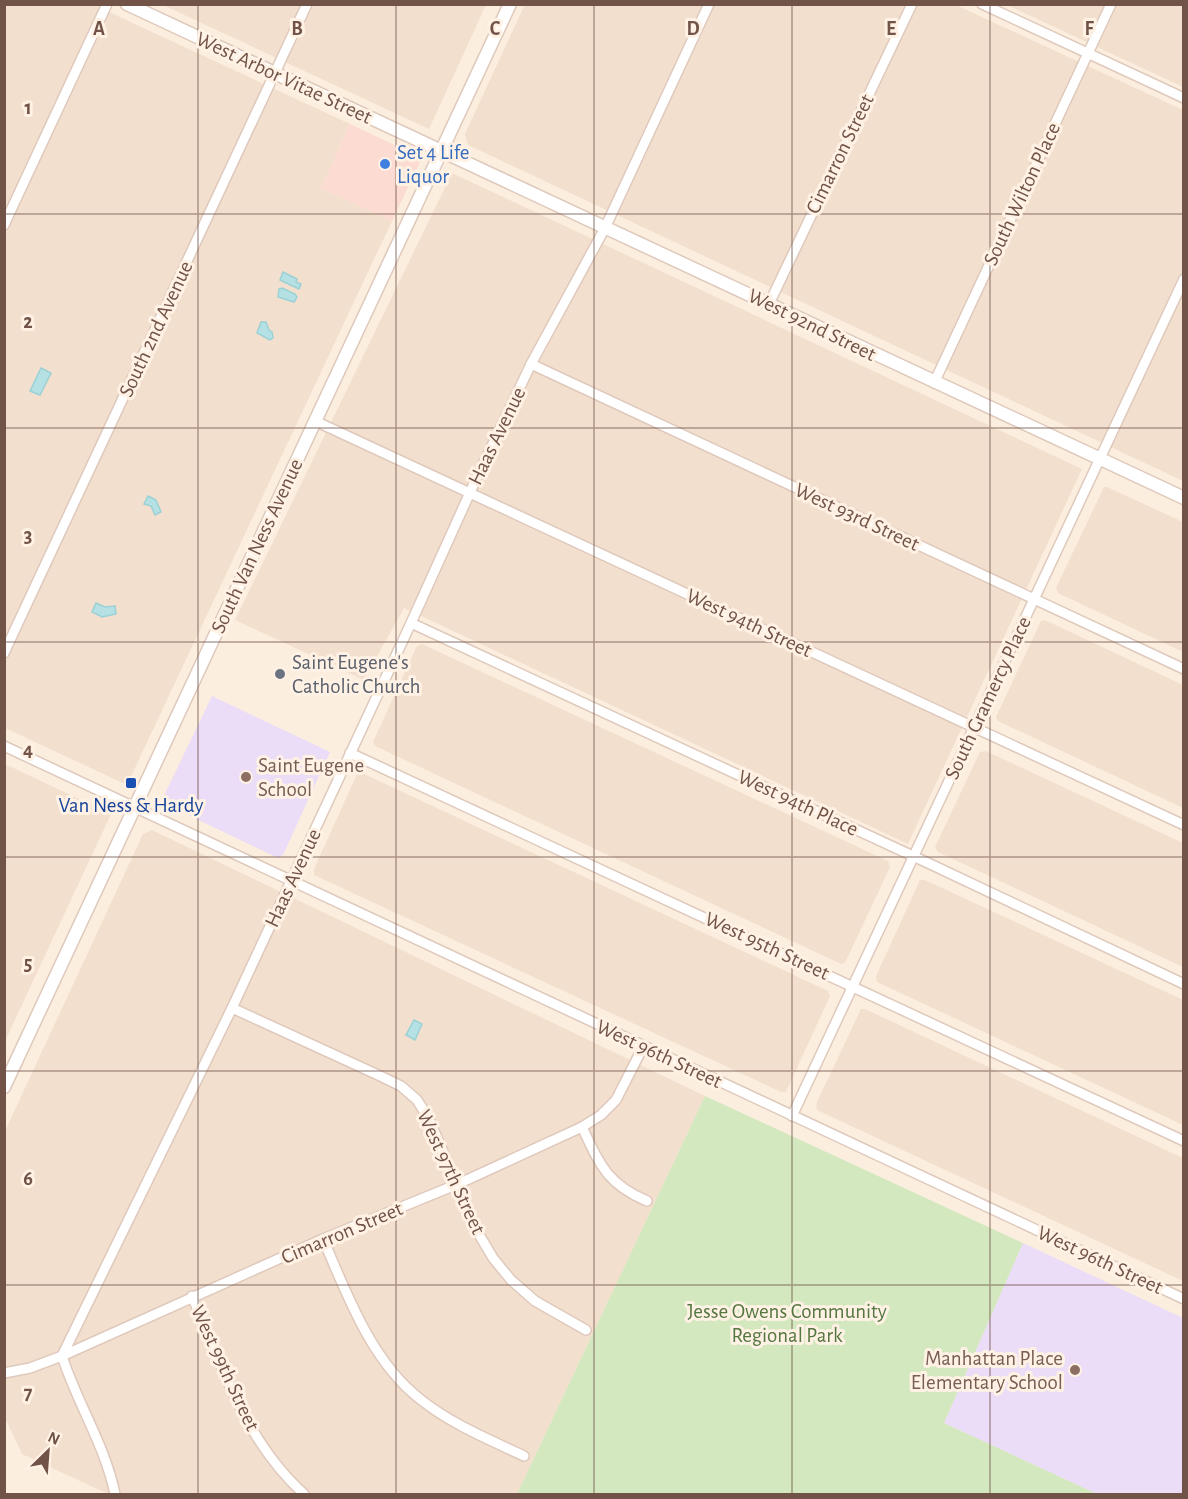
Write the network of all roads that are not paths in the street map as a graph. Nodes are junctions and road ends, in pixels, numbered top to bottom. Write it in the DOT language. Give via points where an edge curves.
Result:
graph roads {
  1 [pos="107,4"];
  2 [pos="127,4"];
  3 [pos="307,4"];
  4 [pos="510,4"];
  5 [pos="709,4"];
  6 [pos="912,4"];
  7 [pos="982,4"];
  8 [pos="1111,4"];
  9 [pos="1088,54"];
  10 [pos="274,73"];
  11 [pos="1184,98"];
  12 [pos="441,152"];
  13 [pos="4,225"];
  14 [pos="605,228"];
  15 [pos="1184,279"];
  16 [pos="1181,293"];
  17 [pos="768,304"];
  18 [pos="531,364"];
  19 [pos="934,383"];
  20 [pos="315,421"];
  21 [pos="1099,459"];
  22 [pos="469,494"];
  23 [pos="1184,498"];
  24 [pos="1034,599"];
  25 [pos="411,623"];
  26 [pos="4,653"];
  27 [pos="1184,669"];
  28 [pos="974,726"];
  29 [pos="4,746"];
  30 [pos="350,753"];
  31 [pos="136,808"];
  32 [pos="1184,825"];
  33 [pos="914,856"];
  34 [pos="292,880"];
  35 [pos="1184,984"];
  36 [pos="853,986"];
  37 [pos="232,1008"];
  38 [pos="643,1047"];
  39 [pos="4,1088"];
  40 [pos="792,1116"];
  41 [pos="582,1127"];
  42 [pos="1184,1141"];
  43 [pos="458,1185"];
  44 [pos="647,1201"];
  45 [pos="323,1239"];
  46 [pos="192,1296"];
  47 [pos="1184,1299"];
  48 [pos="586,1330"];
  49 [pos="62,1356"];
  50 [pos="4,1373"];
  51 [pos="524,1456"];
  52 [pos="115,1494"];
  53 [pos="304,1494"];
  1 -- 13 [label="street"];
  2 -- 10 [label="street, West Arbor Vitae Street"];
  3 -- 10 [label="street, South 2nd Avenue"];
  4 -- 12 [label="street, South Van Ness Avenue"];
  5 -- 14 [label="street, Haas Avenue"];
  6 -- 17 [label="street, Cimarron Street"];
  7 -- 9 [label="street"];
  8 -- 9 [label="street, South Wilton Place"];
  9 -- 11 [label="street"];
  9 -- 19 [label="street, South Wilton Place"];
  10 -- 12 [label="street, West Arbor Vitae Street"];
  10 -- 26 [label="street, South 2nd Avenue"];
  12 -- 14 [label="street, West 92nd Street"];
  12 -- 20 [label="street, South Van Ness Avenue"];
  14 -- 17 [label="street, West 92nd Street"];
  14 -- 18 [label="street, Haas Avenue"];
  15 -- 16 [label="street, South Gramercy Place"];
  16 -- 21 [label="street, South Gramercy Place"];
  17 -- 19 [label="street, West 92nd Street"];
  18 -- 22 [label="street, Haas Avenue"];
  18 -- 24 [label="street, West 93rd Street"];
  19 -- 21 [label="street, West 92nd Street"];
  20 -- 22 [label="street, West 94th Street"];
  20 -- 31 [label="street, South Van Ness Avenue"];
  21 -- 23 [label="street, West 92nd Street"];
  21 -- 24 [label="street, South Gramercy Place"];
  22 -- 25 [label="street, Haas Avenue"];
  22 -- 28 [label="street, West 94th Street"];
  24 -- 27 [label="street, West 93rd Street"];
  24 -- 28 [label="street, South Gramercy Place"];
  25 -- 30 [label="street, Haas Avenue"];
  25 -- 33 [label="street, West 94th Place"];
  28 -- 32 [label="street, West 94th Street"];
  28 -- 33 [label="street, South Gramercy Place"];
  29 -- 31 [label="street, West 96th Street"];
  30 -- 34 [label="street, Haas Avenue"];
  30 -- 36 [label="street, West 95th Street"];
  31 -- 34 [label="street, West 96th Street"];
  31 -- 39 [label="street, South Van Ness Avenue"];
  33 -- 35 [label="street, West 94th Place"];
  33 -- 36 [label="street, South Gramercy Place"];
  34 -- 37 [label="street, Haas Avenue"];
  34 -- 38 [label="street, West 96th Street"];
  36 -- 40 [label="street, South Gramercy Place"];
  36 -- 42 [label="street, West 95th Street"];
  37 -- 43 [label="street, West 97th Street" via="401,1086 417,1100 429,1119"];
  37 -- 49 [label="street, Haas Avenue"];
  38 -- 40 [label="street, West 96th Street"];
  38 -- 41 [label="street, Cimarron Street" via="616,1100"];
  40 -- 47 [label="street, West 96th Street"];
  41 -- 43 [label="street, Cimarron Street"];
  41 -- 44 [label="street" via="605,1173 616,1185"];
  43 -- 45 [label="street, Cimarron Street"];
  43 -- 48 [label="street, West 97th Street" via="477,1231 511,1280 535,1301"];
  45 -- 46 [label="street, Cimarron Street"];
  45 -- 51 [label="street" via="375,1348 418,1398 471,1431"];
  46 -- 49 [label="street, Cimarron Street"];
  46 -- 53 [label="street, West 99th Street" via="244,1418 286,1478"];
  49 -- 50 [label="street, Cimarron Street"];
  49 -- 52 [label="street" via="109,1468"];
}
